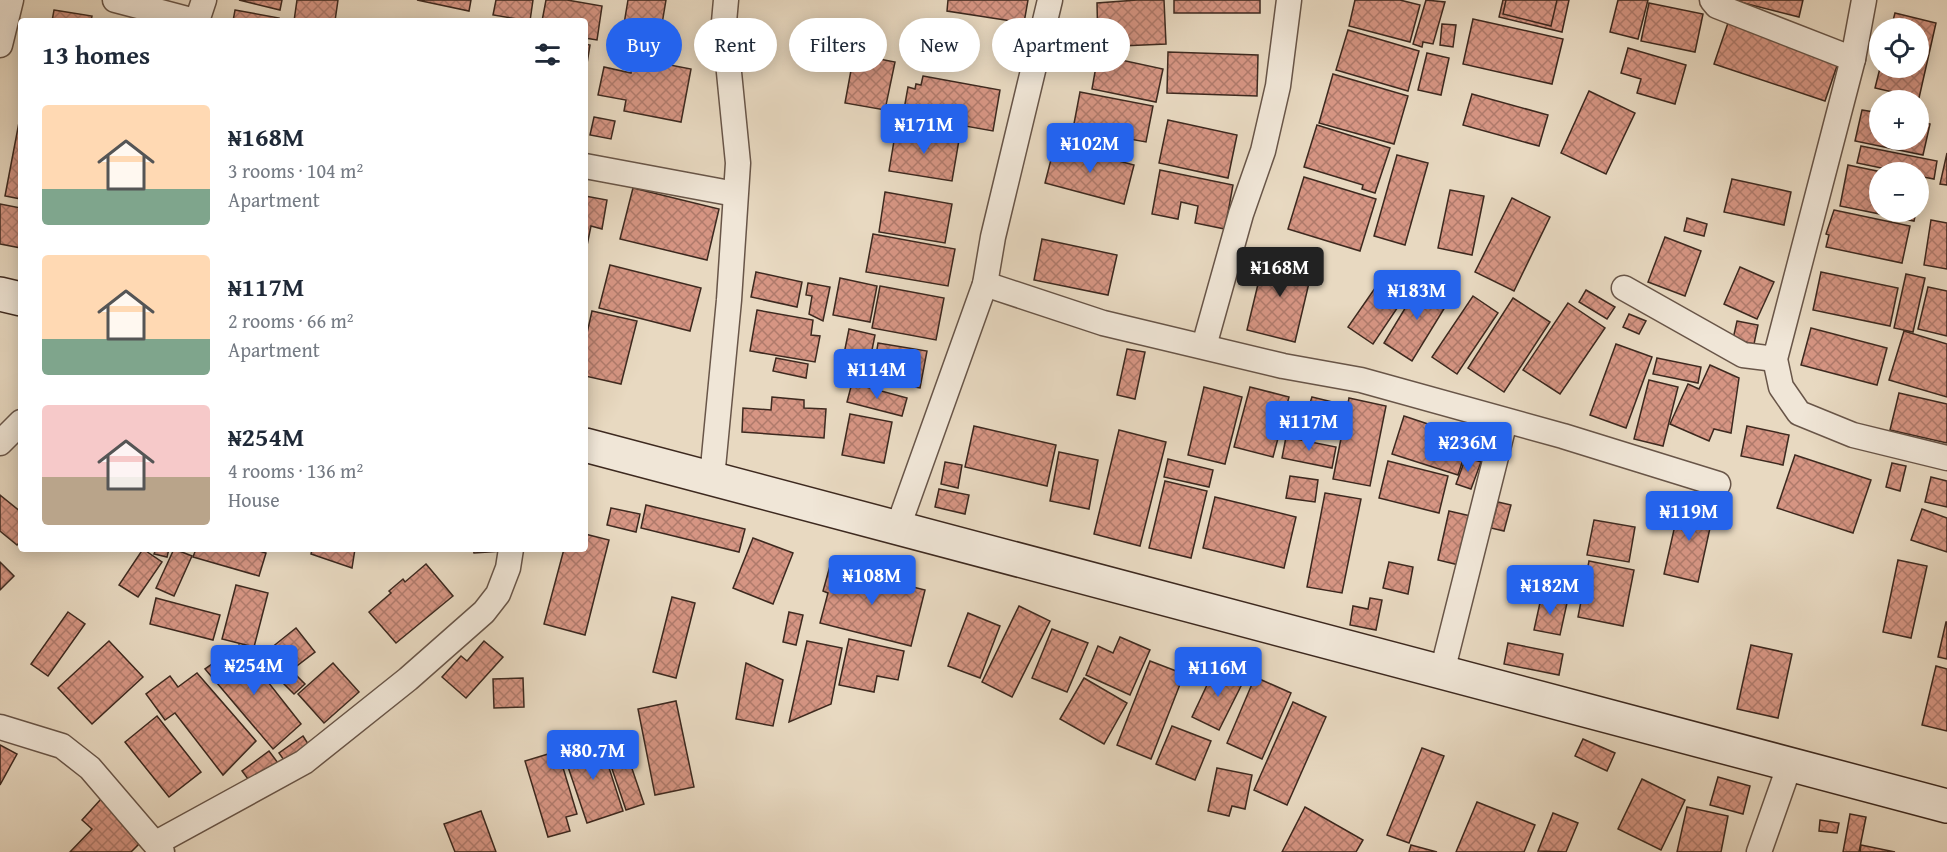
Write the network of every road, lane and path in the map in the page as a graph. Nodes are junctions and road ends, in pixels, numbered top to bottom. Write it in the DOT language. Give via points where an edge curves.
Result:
graph roads {
  1 [pos="11,0"];
  2 [pos="115,0"];
  3 [pos="204,0"];
  4 [pos="726,0"];
  5 [pos="1050,0"];
  6 [pos="1289,0"];
  7 [pos="1712,0"];
  8 [pos="1864,0"];
  9 [pos="184,18"];
  10 [pos="197,18"];
  11 [pos="0,45"];
  12 [pos="1853,59"];
  13 [pos="588,167"];
  14 [pos="735,194"];
  15 [pos="985,284"];
  16 [pos="1624,288"];
  17 [pos="0,294"];
  18 [pos="18,298"];
  19 [pos="1204,346"];
  20 [pos="1775,359"];
  21 [pos="1505,421"];
  22 [pos="18,425"];
  23 [pos="0,443"];
  24 [pos="588,446"];
  25 [pos="1947,458"];
  26 [pos="712,478"];
  27 [pos="1718,484"];
  28 [pos="898,527"];
  29 [pos="511,552"];
  30 [pos="1442,672"];
  31 [pos="0,727"];
  32 [pos="1790,764"];
  33 [pos="1947,806"];
  34 [pos="159,848"];
  35 [pos="1759,852"];
  1 -- 11 [label="street"];
  2 -- 9 [label="street"];
  3 -- 10 [label="street"];
  4 -- 14 [label="street" via="724,22 738,163"];
  5 -- 15 [label="street"];
  6 -- 19 [label="street" via="1278,86 1263,151"];
  7 -- 12 [label="street" via="1717,6"];
  8 -- 12 [label="street"];
  12 -- 20 [label="street"];
  13 -- 14 [label="street"];
  14 -- 26 [label="street"];
  15 -- 19 [label="street" via="1103,324"];
  15 -- 28 [label="street"];
  16 -- 20 [label="street" via="1743,355"];
  17 -- 18 [label="main road"];
  19 -- 21 [label="street" via="1361,380"];
  20 -- 25 [label="street" via="1780,387 1799,413 1853,435"];
  21 -- 27 [label="street"];
  21 -- 30 [label="street"];
  22 -- 23 [label="street"];
  24 -- 26 [label="main road"];
  26 -- 28 [label="main road"];
  28 -- 30 [label="main road"];
  29 -- 34 [label="street" via="498,594 484,612 408,679 304,762"];
  30 -- 32 [label="main road"];
  31 -- 34 [label="street" via="62,746 90,768"];
  32 -- 33 [label="main road"];
  32 -- 35 [label="street"];
}
